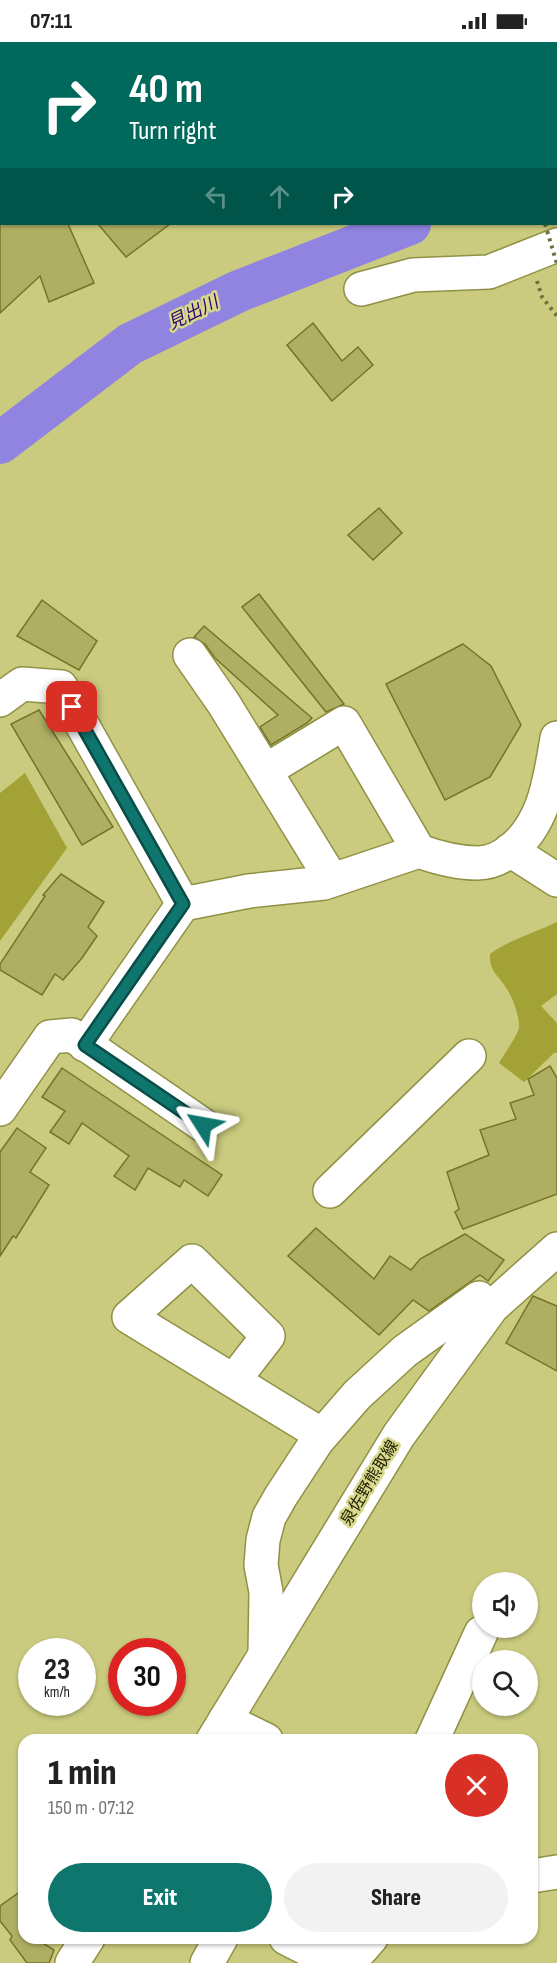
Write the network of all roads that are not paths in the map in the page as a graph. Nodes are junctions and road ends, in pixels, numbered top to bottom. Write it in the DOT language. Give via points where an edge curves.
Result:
graph roads {
  1 [pos="548,254"];
  2 [pos="361,289"];
  3 [pos="190,655"];
  4 [pos="0,700"];
  5 [pos="557,738"];
  6 [pos="265,771"];
  7 [pos="510,850"];
  8 [pos="419,851"];
  9 [pos="332,880"];
  10 [pos="557,880"];
  11 [pos="183,904"];
  12 [pos="85,1045"];
  13 [pos="469,1056"];
  14 [pos="0,1108"];
  15 [pos="203,1125"];
  16 [pos="330,1191"];
  17 [pos="557,1249"];
  18 [pos="479,1298"];
  19 [pos="234,1380"];
  20 [pos="322,1435"];
  21 [pos="479,1638"];
  22 [pos="265,1654"];
  23 [pos="219,1730"];
  24 [pos="238,1734"];
  25 [pos="435,1734"];
  26 [pos="557,1872"];
  27 [pos="538,1875"];
  28 [pos="84,1944"];
  29 [pos="217,1944"];
  30 [pos="298,1944"];
  31 [pos="365,1944"];
  32 [pos="72,1963"];
  33 [pos="207,1963"];
  1 -- 2 [label="street" via="489,272 413,275"];
  3 -- 6 [label="street"];
  4 -- 11 [label="street" via="22,684 61,687"];
  5 -- 7 [label="street" via="540,814 521,842"];
  6 -- 8 [label="street" via="344,723"];
  6 -- 9 [label="street"];
  7 -- 8 [label="street" via="499,859 479,864"];
  7 -- 10 [label="street"];
  8 -- 9 [label="street"];
  9 -- 11 [label="street"];
  11 -- 12 [label="street"];
  12 -- 14 [label="street" via="72,1035 50,1037"];
  12 -- 15 [label="street"];
  13 -- 16 [label="street"];
  17 -- 22 [label="street, 泉佐野熊取線" via="492,1308 399,1436"];
  18 -- 20 [label="street" via="405,1351 357,1395"];
  19 -- 20 [label="street"];
  20 -- 22 [label="street" via="280,1496 263,1540"];
  21 -- 25 [label="street"];
  22 -- 23 [label="street, 泉佐野熊取線"];
  23 -- 24 [label="street"];
  26 -- 27 [label="street"];
  28 -- 32 [label="street"];
  29 -- 33 [label="street"];
  30 -- 31 [label="street" via="338,1960 355,1956"];
}
